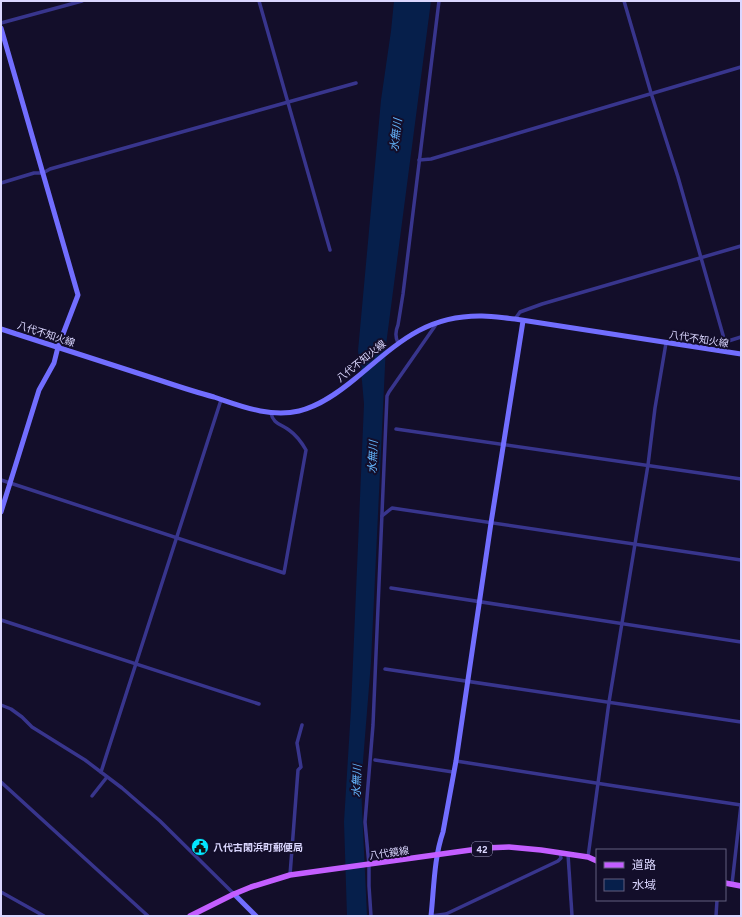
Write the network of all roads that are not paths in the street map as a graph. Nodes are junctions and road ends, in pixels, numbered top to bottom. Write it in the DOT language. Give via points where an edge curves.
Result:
graph roads {
  1 [pos="82,1"];
  2 [pos="259,1"];
  3 [pos="439,1"];
  4 [pos="624,1"];
  5 [pos="1,23"];
  6 [pos="1,28"];
  7 [pos="741,67"];
  8 [pos="356,83"];
  9 [pos="651,93"];
  10 [pos="288,102"];
  11 [pos="419,160"];
  12 [pos="43,173"];
  13 [pos="1,183"];
  14 [pos="741,246"];
  15 [pos="330,250"];
  16 [pos="700,258"];
  17 [pos="515,319"];
  18 [pos="523,321"];
  19 [pos="435,322"];
  20 [pos="1,329"];
  21 [pos="741,337"];
  22 [pos="666,343"];
  23 [pos="396,345"];
  24 [pos="58,348"];
  25 [pos="741,354"];
  26 [pos="221,400"];
  27 [pos="271,413"];
  28 [pos="396,429"];
  29 [pos="504,444"];
  30 [pos="648,465"];
  31 [pos="741,479"];
  32 [pos="1,480"];
  33 [pos="10,484"];
  34 [pos="1,512"];
  35 [pos="382,516"];
  36 [pos="491,523"];
  37 [pos="177,538"];
  38 [pos="634,544"];
  39 [pos="741,560"];
  40 [pos="391,588"];
  41 [pos="479,601"];
  42 [pos="1,620"];
  43 [pos="622,623"];
  44 [pos="741,642"];
  45 [pos="136,664"];
  46 [pos="385,669"];
  47 [pos="468,680"];
  48 [pos="609,702"];
  49 [pos="259,704"];
  50 [pos="1,705"];
  51 [pos="741,722"];
  52 [pos="302,725"];
  53 [pos="375,760"];
  54 [pos="456,760"];
  55 [pos="101,772"];
  56 [pos="453,772"];
  57 [pos="107,777"];
  58 [pos="1,782"];
  59 [pos="598,783"];
  60 [pos="92,796"];
  61 [pos="741,805"];
  62 [pos="560,854"];
  63 [pos="568,854"];
  64 [pos="438,855"];
  65 [pos="588,857"];
  66 [pos="596,861"];
  67 [pos="368,865"];
  68 [pos="290,875"];
  69 [pos="726,883"];
  70 [pos="732,884"];
  71 [pos="741,886"];
  72 [pos="1,892"];
  73 [pos="234,894"];
  74 [pos="717,901"];
  75 [pos="44,916"];
  76 [pos="148,916"];
  77 [pos="190,916"];
  78 [pos="256,916"];
  79 [pos="371,916"];
  80 [pos="431,916"];
  81 [pos="572,916"];
  82 [pos="716,916"];
  1 -- 5 [label="street"];
  2 -- 10 [label="street"];
  3 -- 11 [label="street"];
  4 -- 9 [label="street"];
  6 -- 12 [label="main road"];
  7 -- 9 [label="street"];
  8 -- 10 [label="street"];
  9 -- 11 [label="street" via="431,159"];
  9 -- 16 [label="street"];
  10 -- 12 [label="street"];
  10 -- 15 [label="street"];
  11 -- 23 [label="street" via="403,294 395,335"];
  12 -- 13 [label="street"];
  12 -- 24 [label="main road" via="78,295"];
  14 -- 16 [label="street"];
  16 -- 17 [label="street" via="542,304 520,312"];
  16 -- 21 [label="street" via="725,342"];
  17 -- 18 [label="main road, 八代不知火線"];
  17 -- 19 [label="main road, 八代不知火線" via="471,316"];
  18 -- 22 [label="main road, 八代不知火線"];
  18 -- 29 [label="main road"];
  19 -- 23 [label="main road, 八代不知火線" via="412,333"];
  19 -- 35 [label="street" via="435,326 387,396"];
  20 -- 24 [label="main road, 八代不知火線"];
  22 -- 25 [label="main road, 八代不知火線"];
  22 -- 30 [label="street"];
  23 -- 27 [label="main road, 八代不知火線" via="327,400 299,411"];
  24 -- 26 [label="main road, 八代不知火線"];
  24 -- 33 [label="main road" via="54,363 39,390"];
  26 -- 27 [label="main road, 八代不知火線"];
  26 -- 37 [label="street"];
  27 -- 37 [label="street" via="275,422 289,429 306,450 284,573"];
  28 -- 29 [label="street"];
  29 -- 30 [label="street"];
  29 -- 36 [label="main road"];
  30 -- 31 [label="street"];
  30 -- 38 [label="street"];
  32 -- 33 [label="street"];
  33 -- 34 [label="main road"];
  33 -- 37 [label="street"];
  35 -- 36 [label="street" via="392,508"];
  35 -- 67 [label="street" via="373,725 365,822"];
  36 -- 38 [label="street"];
  36 -- 41 [label="main road"];
  37 -- 45 [label="street"];
  38 -- 39 [label="street"];
  38 -- 43 [label="street"];
  40 -- 41 [label="street"];
  41 -- 43 [label="street"];
  41 -- 47 [label="main road"];
  42 -- 45 [label="street"];
  43 -- 44 [label="street"];
  43 -- 48 [label="street"];
  45 -- 49 [label="street"];
  45 -- 55 [label="street"];
  46 -- 47 [label="street"];
  47 -- 48 [label="street"];
  47 -- 54 [label="main road"];
  48 -- 51 [label="street"];
  48 -- 59 [label="street"];
  50 -- 55 [label="street" via="11,709 32,727"];
  52 -- 68 [label="street" via="297,743 301,767 298,770"];
  53 -- 56 [label="street"];
  54 -- 56 [label="main road"];
  54 -- 59 [label="street"];
  55 -- 57 [label="street"];
  56 -- 64 [label="main road"];
  57 -- 60 [label="street"];
  57 -- 73 [label="street" via="160,821"];
  58 -- 76 [label="street"];
  59 -- 61 [label="street"];
  59 -- 65 [label="street"];
  61 -- 70 [label="street"];
  62 -- 63 [label="main road, 八代鏡線 / 42"];
  62 -- 64 [label="main road, 八代鏡線 / 42" via="509,847"];
  62 -- 80 [label="street" via="561,858 558,861 446,914"];
  63 -- 65 [label="main road, 八代鏡線 / 42"];
  63 -- 81 [label="street"];
  64 -- 67 [label="main road, 八代鏡線 / 42"];
  64 -- 80 [label="main road"];
  65 -- 66 [label="main road, 八代鏡線 / 42"];
  67 -- 68 [label="main road, 八代鏡線 / 42"];
  67 -- 79 [label="street"];
  68 -- 73 [label="main road, 八代鏡線 / 42"];
  69 -- 70 [label="main road"];
  70 -- 71 [label="main road"];
  72 -- 75 [label="street"];
  73 -- 77 [label="main road, 八代鏡線 / 42"];
  73 -- 78 [label="main road"];
  74 -- 82 [label="street"];
}
